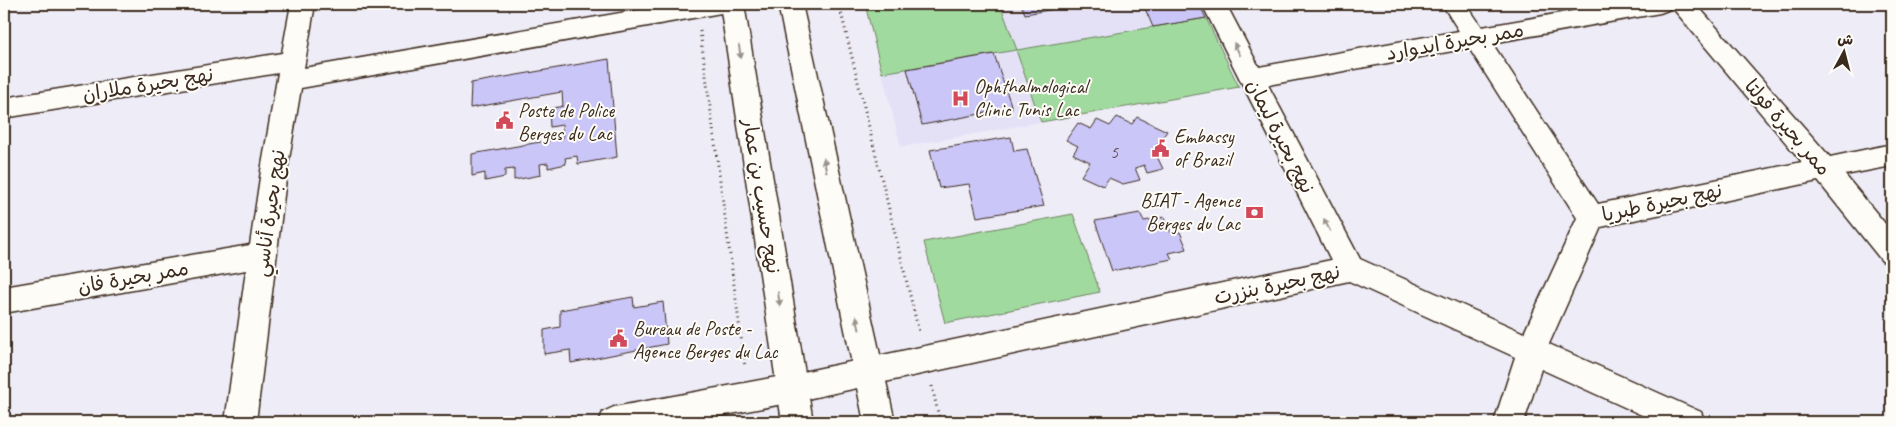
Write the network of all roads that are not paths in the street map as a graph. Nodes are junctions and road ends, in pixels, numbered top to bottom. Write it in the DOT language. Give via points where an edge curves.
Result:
graph roads {
  1 [pos="303,4"];
  2 [pos="721,4"];
  3 [pos="732,4"];
  4 [pos="790,4"];
  5 [pos="1214,4"];
  6 [pos="1454,4"];
  7 [pos="1660,4"];
  8 [pos="1682,4"];
  9 [pos="1476,37"];
  10 [pos="291,71"];
  11 [pos="1251,78"];
  12 [pos="4,108"];
  13 [pos="1892,155"];
  14 [pos="1824,169"];
  15 [pos="1591,217"];
  16 [pos="1892,252"];
  17 [pos="263,255"];
  18 [pos="1350,268"];
  19 [pos="4,300"];
  20 [pos="1532,349"];
  21 [pos="869,371"];
  22 [pos="792,388"];
  23 [pos="240,422"];
  24 [pos="614,422"];
  25 [pos="798,422"];
  26 [pos="880,422"];
  27 [pos="1508,422"];
  28 [pos="1690,422"];
  1 -- 10 [label="street, نهج بحيرة أناسي"];
  2 -- 10 [label="street, نهج بحيرة ملاران"];
  3 -- 22 [label="street, نهج حسيب بن عمار, one-way"];
  21 -- 4 [label="street, one-way"];
  11 -- 5 [label="street, نهج بحيرة ليمان, one-way"];
  6 -- 9 [label="street"];
  7 -- 9 [label="street, ممر بحيرة ايدوارد"];
  8 -- 14 [label="street, ممر بحيرة فولتا"];
  9 -- 11 [label="street, ممر بحيرة ايدوارد"];
  9 -- 15 [label="street"];
  10 -- 12 [label="street, نهج بحيرة ملاران"];
  10 -- 17 [label="street, نهج بحيرة أناسي"];
  18 -- 11 [label="street, نهج بحيرة ليمان, one-way"];
  13 -- 14 [label="street, نهج بحيرة طبريا"];
  14 -- 15 [label="street, نهج بحيرة طبريا"];
  14 -- 16 [label="street, ممر بحيرة فولتا"];
  15 -- 20 [label="street, نهج بحيرة طبريا"];
  17 -- 19 [label="street, ممر بحيرة فان"];
  17 -- 23 [label="street, نهج بحيرة أناسي"];
  18 -- 20 [label="street, نهج بحيرة بنزرت"];
  18 -- 21 [label="street, نهج بحيرة بنزرت"];
  20 -- 27 [label="street, نهج بحيرة طبريا"];
  20 -- 28 [label="street, نهج بحيرة بنزرت"];
  21 -- 22 [label="street"];
  21 -- 26 [label="street"];
  22 -- 24 [label="street"];
  22 -- 25 [label="street, نهج حسيب بن عمار"];
}
